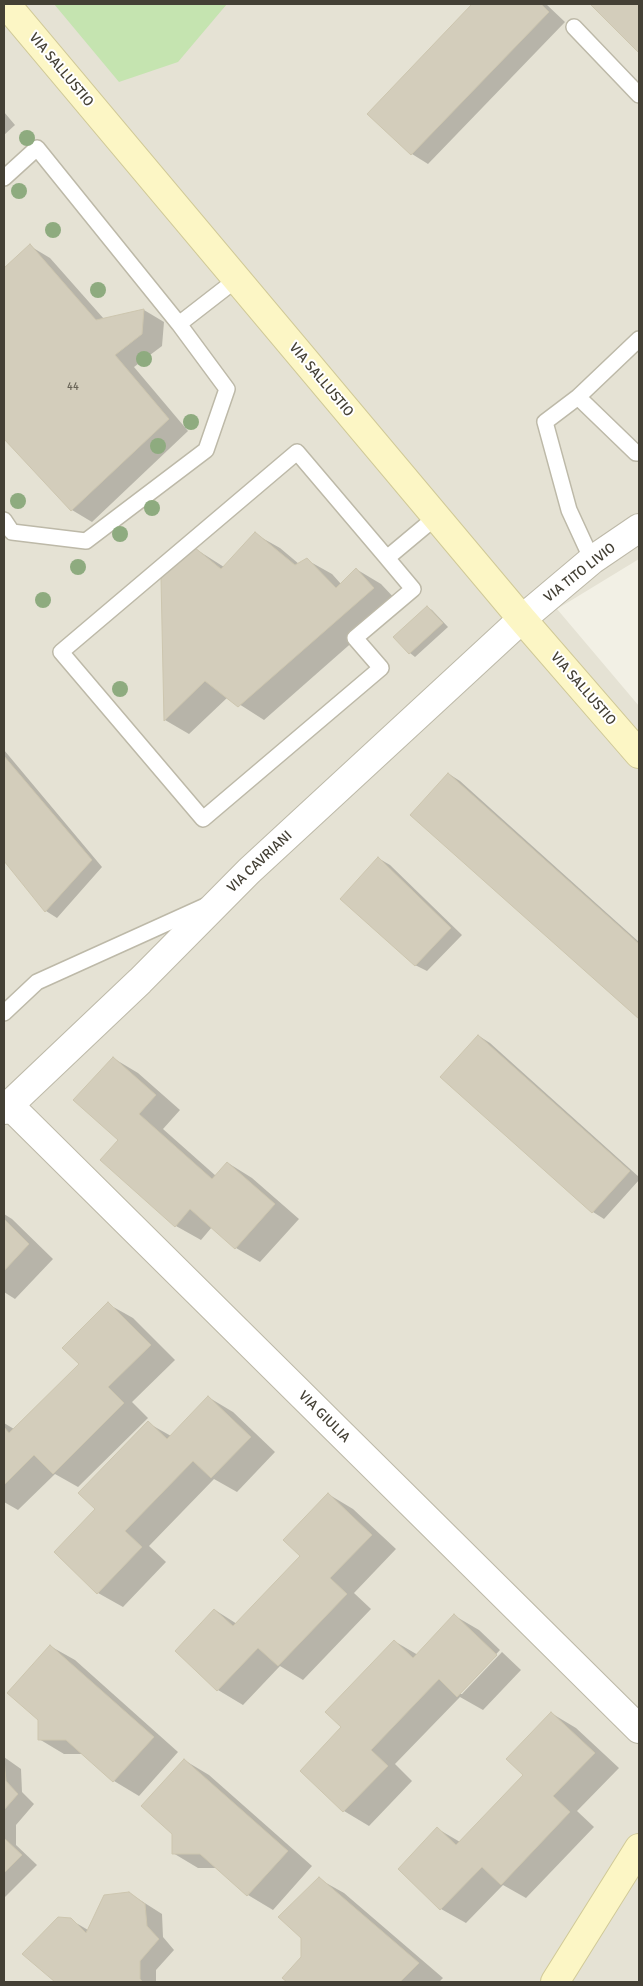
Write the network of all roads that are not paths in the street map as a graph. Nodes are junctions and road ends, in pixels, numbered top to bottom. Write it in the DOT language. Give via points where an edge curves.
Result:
graph roads {
  1 [pos="6,4"];
  2 [pos="574,27"];
  3 [pos="639,95"];
  4 [pos="4,178"];
  5 [pos="237,279"];
  6 [pos="179,324"];
  7 [pos="639,339"];
  8 [pos="578,397"];
  9 [pos="639,453"];
  10 [pos="436,517"];
  11 [pos="4,520"];
  12 [pos="639,528"];
  13 [pos="387,558"];
  14 [pos="592,560"];
  15 [pos="522,619"];
  16 [pos="639,754"];
  17 [pos="220,899"];
  18 [pos="4,1013"];
  19 [pos="6,1107"];
  20 [pos="639,1729"];
  21 [pos="639,1848"];
  22 [pos="556,1982"];
  1 -- 5 [label="street, VIA SALLUSTIO"];
  2 -- 3 [label="lane"];
  4 -- 6 [label="lane" via="37,148"];
  5 -- 6 [label="lane"];
  5 -- 10 [label="street, VIA SALLUSTIO"];
  6 -- 11 [label="lane" via="227,388 206,450 86,541 12,532"];
  7 -- 8 [label="lane"];
  8 -- 9 [label="lane"];
  8 -- 14 [label="lane" via="544,422 568,510"];
  10 -- 13 [label="lane"];
  10 -- 15 [label="street, VIA SALLUSTIO"];
  12 -- 14 [label="street, VIA TITO LIVIO"];
  13 -- 13 [label="lane" via="297,452 61,652 203,819 381,668 355,638 413,589"];
  14 -- 15 [label="street, VIA TITO LIVIO"];
  15 -- 16 [label="street, VIA SALLUSTIO"];
  15 -- 17 [label="street, VIA CAVRIANI"];
  17 -- 18 [label="lane" via="37,982"];
  17 -- 19 [label="street, VIA CAVRIANI" via="127,994"];
  19 -- 20 [label="street, VIA GIULIA"];
  21 -- 22 [label="street"];
}
